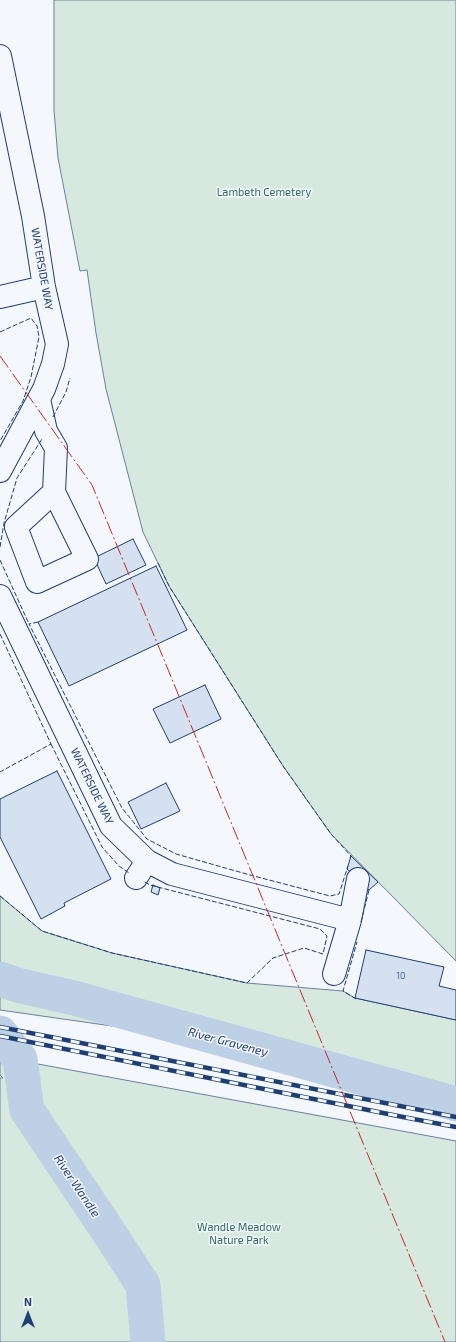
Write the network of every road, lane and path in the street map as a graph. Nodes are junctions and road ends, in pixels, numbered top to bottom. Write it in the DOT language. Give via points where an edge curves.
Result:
graph roads {
  1 [pos="0,56"];
  2 [pos="44,287"];
  3 [pos="0,297"];
  4 [pos="39,399"];
  5 [pos="0,471"];
  6 [pos="54,492"];
  7 [pos="1,601"];
  8 [pos="358,879"];
  9 [pos="354,927"];
  10 [pos="334,974"];
  1 -- 2 [label="street, WATERSIDE WAY"];
  2 -- 3 [label="street"];
  2 -- 4 [label="street, WATERSIDE WAY" via="57,344 53,364"];
  4 -- 5 [label="street, WATERSIDE WAY"];
  4 -- 6 [label="street" via="46,431 56,448"];
  7 -- 9 [label="street, WATERSIDE WAY" via="111,826 141,869 172,874"];
  8 -- 9 [label="street"];
  9 -- 10 [label="street"];
}
